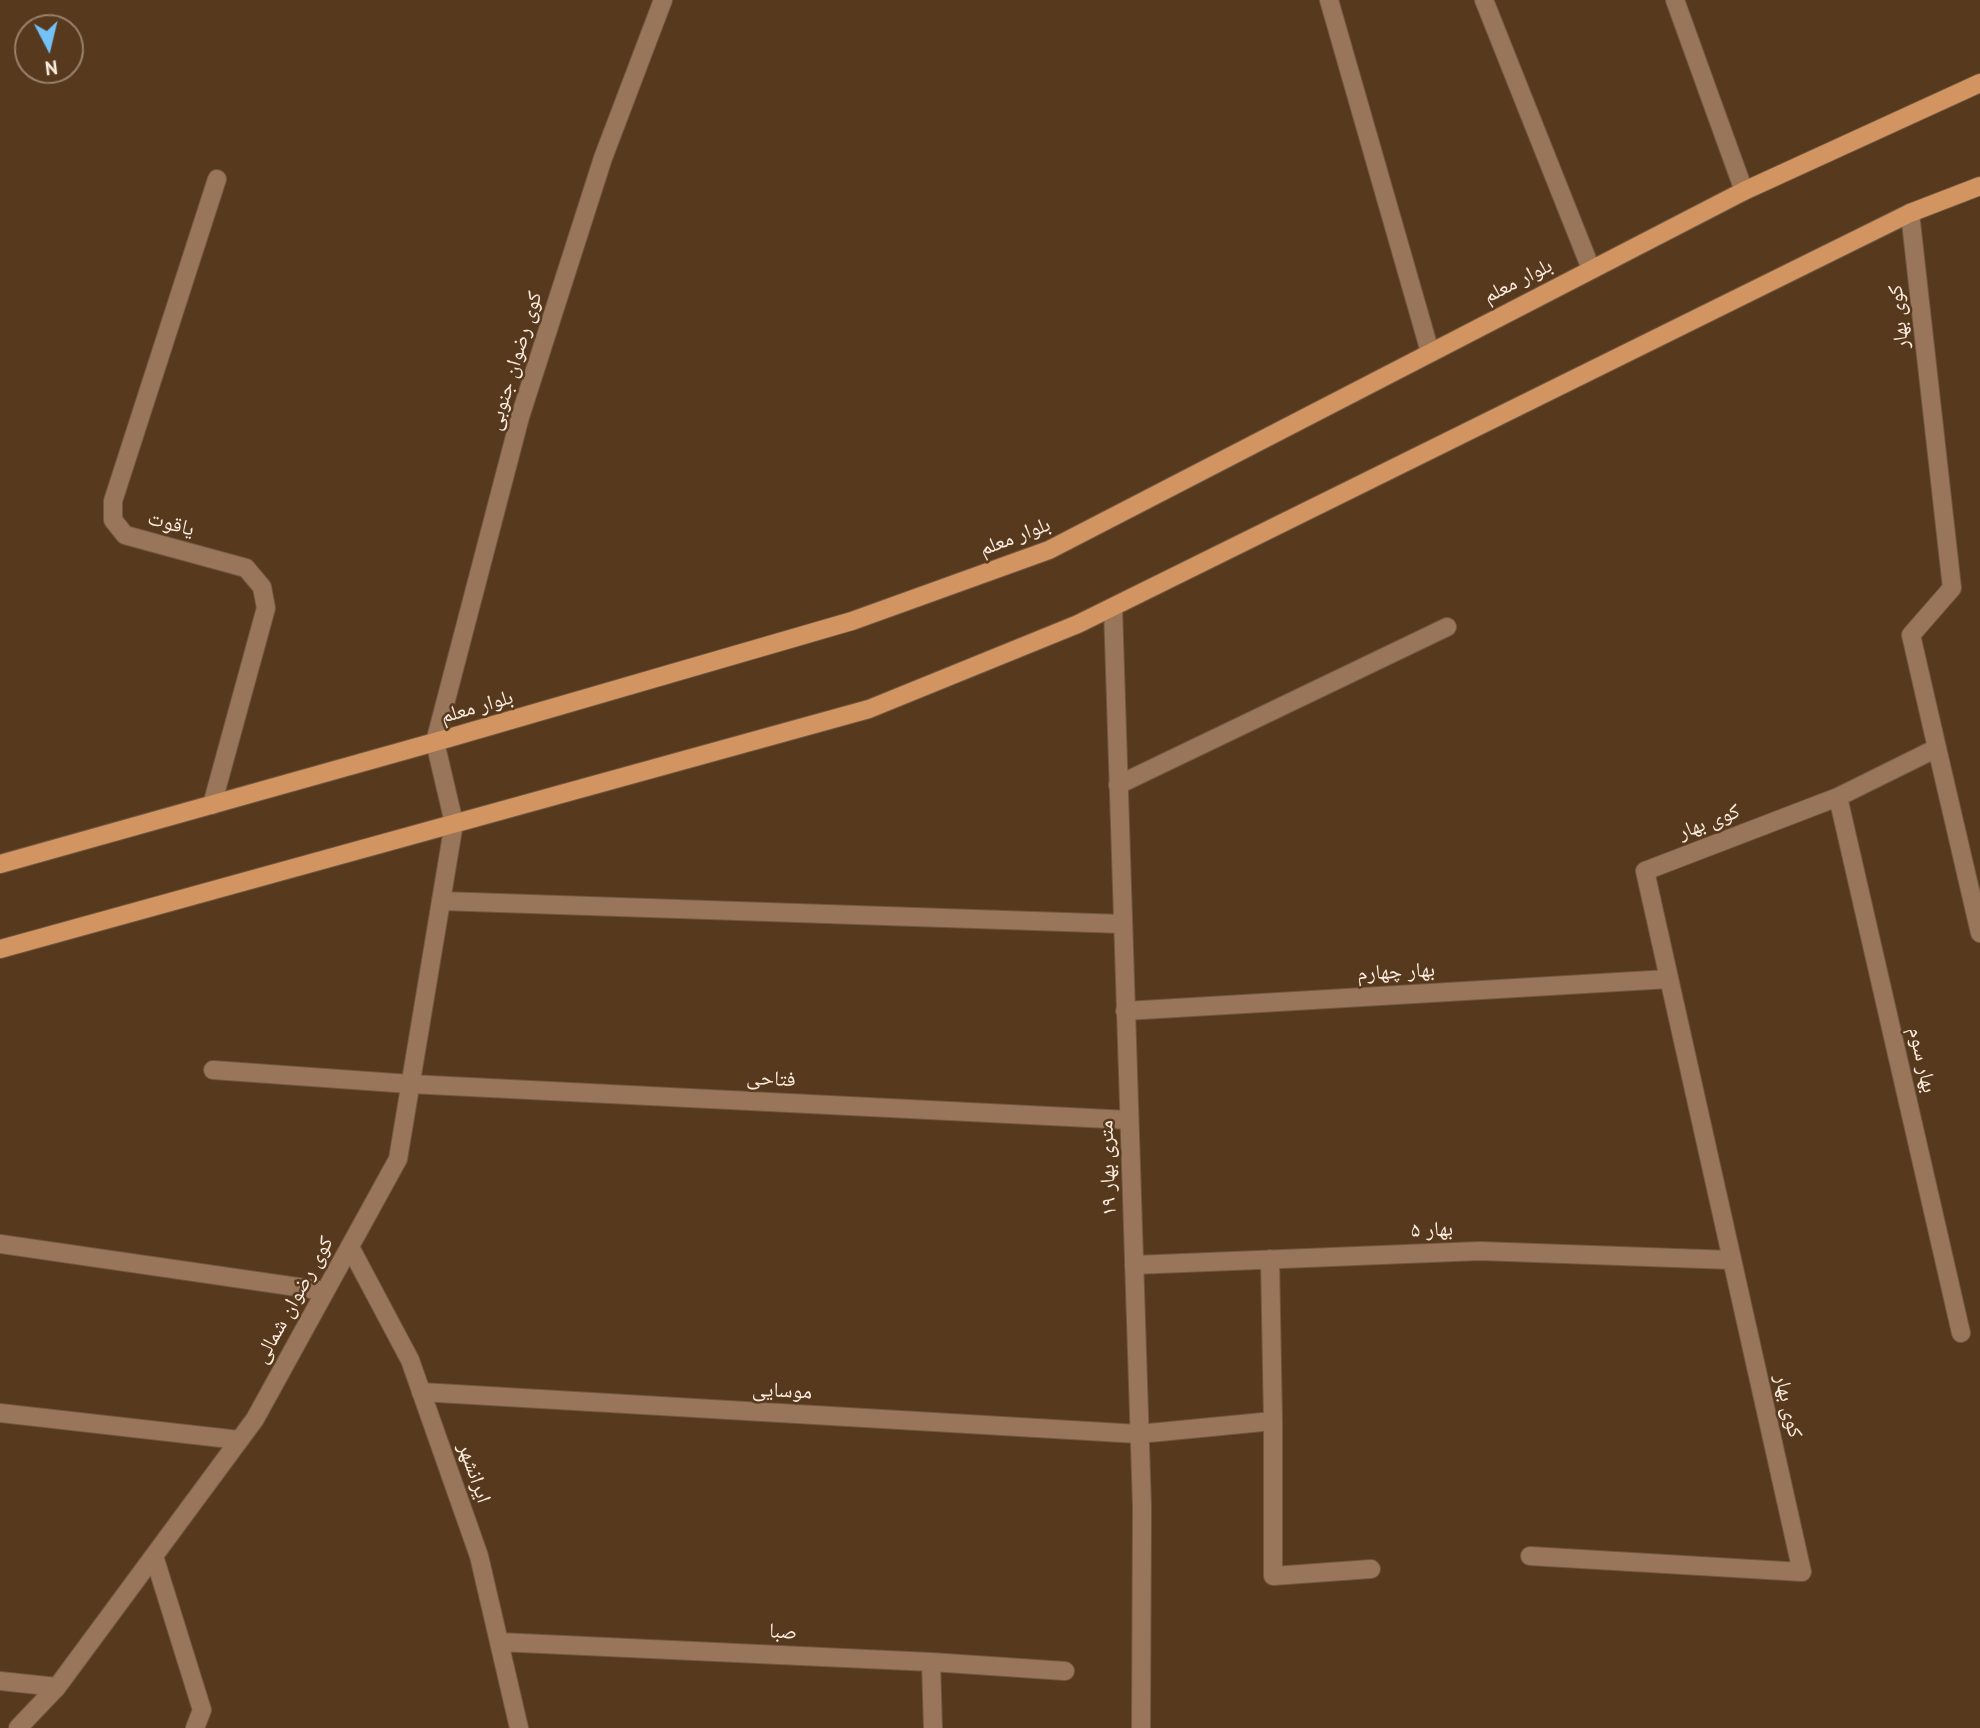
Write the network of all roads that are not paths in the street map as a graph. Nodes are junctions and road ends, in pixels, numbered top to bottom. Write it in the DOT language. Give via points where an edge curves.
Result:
graph roads {
  1 [pos="663,0"];
  2 [pos="1329,0"];
  3 [pos="1484,0"];
  4 [pos="1675,0"];
  5 [pos="1980,83"];
  6 [pos="216,179"];
  7 [pos="1980,186"];
  8 [pos="1744,191"];
  9 [pos="1910,213"];
  10 [pos="1591,269"];
  11 [pos="1430,352"];
  12 [pos="1113,608"];
  13 [pos="1447,627"];
  14 [pos="435,742"];
  15 [pos="1937,748"];
  16 [pos="1118,785"];
  17 [pos="1838,797"];
  18 [pos="212,805"];
  19 [pos="454,823"];
  20 [pos="0,864"];
  21 [pos="441,901"];
  22 [pos="1123,924"];
  23 [pos="1980,933"];
  24 [pos="0,948"];
  25 [pos="1669,979"];
  26 [pos="1125,1011"];
  27 [pos="213,1070"];
  28 [pos="410,1084"];
  29 [pos="1129,1120"];
  30 [pos="0,1244"];
  31 [pos="349,1247"];
  32 [pos="1270,1259"];
  33 [pos="1732,1260"];
  34 [pos="1134,1265"];
  35 [pos="325,1291"];
  36 [pos="1961,1333"];
  37 [pos="421,1392"];
  38 [pos="0,1413"];
  39 [pos="1273,1421"];
  40 [pos="1139,1434"];
  41 [pos="239,1440"];
  42 [pos="155,1556"];
  43 [pos="1530,1556"];
  44 [pos="1371,1569"];
  45 [pos="499,1642"];
  46 [pos="931,1662"];
  47 [pos="1066,1671"];
  48 [pos="0,1681"];
  49 [pos="57,1687"];
  50 [pos="18,1728"];
  51 [pos="195,1728"];
  52 [pos="519,1728"];
  53 [pos="933,1728"];
  54 [pos="1141,1728"];
  1 -- 14 [label="street, کوی رضوان جنوبی" via="603,158 520,417"];
  2 -- 11 [label="street"];
  3 -- 10 [label="street"];
  4 -- 8 [label="street"];
  5 -- 8 [label="main road, بلوار معلم"];
  6 -- 18 [label="street, یاقوت" via="113,501 113,520 125,535 246,568 262,587 266,608"];
  7 -- 9 [label="main road"];
  8 -- 10 [label="main road, بلوار معلم"];
  9 -- 12 [label="main road"];
  9 -- 15 [label="street, کوی بهار" via="1952,588 1911,635"];
  10 -- 11 [label="main road, بلوار معلم"];
  11 -- 14 [label="main road, بلوار معلم" via="1049,550 852,621"];
  12 -- 16 [label="street, ۱۹ متری بهار"];
  12 -- 19 [label="main road" via="869,709"];
  13 -- 16 [label="street"];
  14 -- 18 [label="main road, بلوار معلم"];
  14 -- 19 [label="street"];
  15 -- 17 [label="street, کوی بهار"];
  15 -- 23 [label="street"];
  16 -- 22 [label="street, ۱۹ متری بهار"];
  17 -- 25 [label="street, کوی بهار" via="1645,872"];
  17 -- 36 [label="street, بهار سوم"];
  18 -- 20 [label="main road, بلوار معلم"];
  19 -- 21 [label="street, کوی رضوان شمالی"];
  19 -- 24 [label="main road"];
  21 -- 22 [label="street"];
  21 -- 28 [label="street, کوی رضوان شمالی"];
  22 -- 26 [label="street, ۱۹ متری بهار"];
  25 -- 26 [label="street, بهار چهارم"];
  25 -- 33 [label="street, کوی بهار"];
  26 -- 29 [label="street, ۱۹ متری بهار"];
  27 -- 28 [label="street, فتاحی"];
  28 -- 29 [label="street, فتاحی"];
  28 -- 31 [label="street, کوی رضوان شمالی" via="398,1159"];
  29 -- 34 [label="street, ۱۹ متری بهار"];
  30 -- 35 [label="street"];
  31 -- 35 [label="street, کوی رضوان شمالی"];
  31 -- 37 [label="street, ایرانشهر" via="410,1360"];
  32 -- 33 [label="street, بهار ۵" via="1480,1251"];
  32 -- 34 [label="street, بهار ۵"];
  32 -- 39 [label="street"];
  33 -- 43 [label="street, کوی بهار" via="1802,1572"];
  34 -- 40 [label="street, ۱۹ متری بهار"];
  35 -- 41 [label="street, کوی رضوان شمالی"];
  37 -- 40 [label="street, موسایی"];
  37 -- 45 [label="street, ایرانشهر" via="479,1556"];
  38 -- 41 [label="street"];
  39 -- 40 [label="street, موسایی"];
  39 -- 44 [label="street" via="1273,1576"];
  40 -- 54 [label="street, ۱۹ متری بهار"];
  41 -- 42 [label="street, کوی رضوان شمالی"];
  42 -- 49 [label="street, کوی رضوان شمالی"];
  42 -- 51 [label="street" via="202,1710"];
  45 -- 46 [label="street, صبا"];
  45 -- 52 [label="street, ایرانشهر"];
  46 -- 47 [label="street, صبا"];
  46 -- 53 [label="street"];
  48 -- 49 [label="street"];
  49 -- 50 [label="street, کوی رضوان شمالی"];
}
